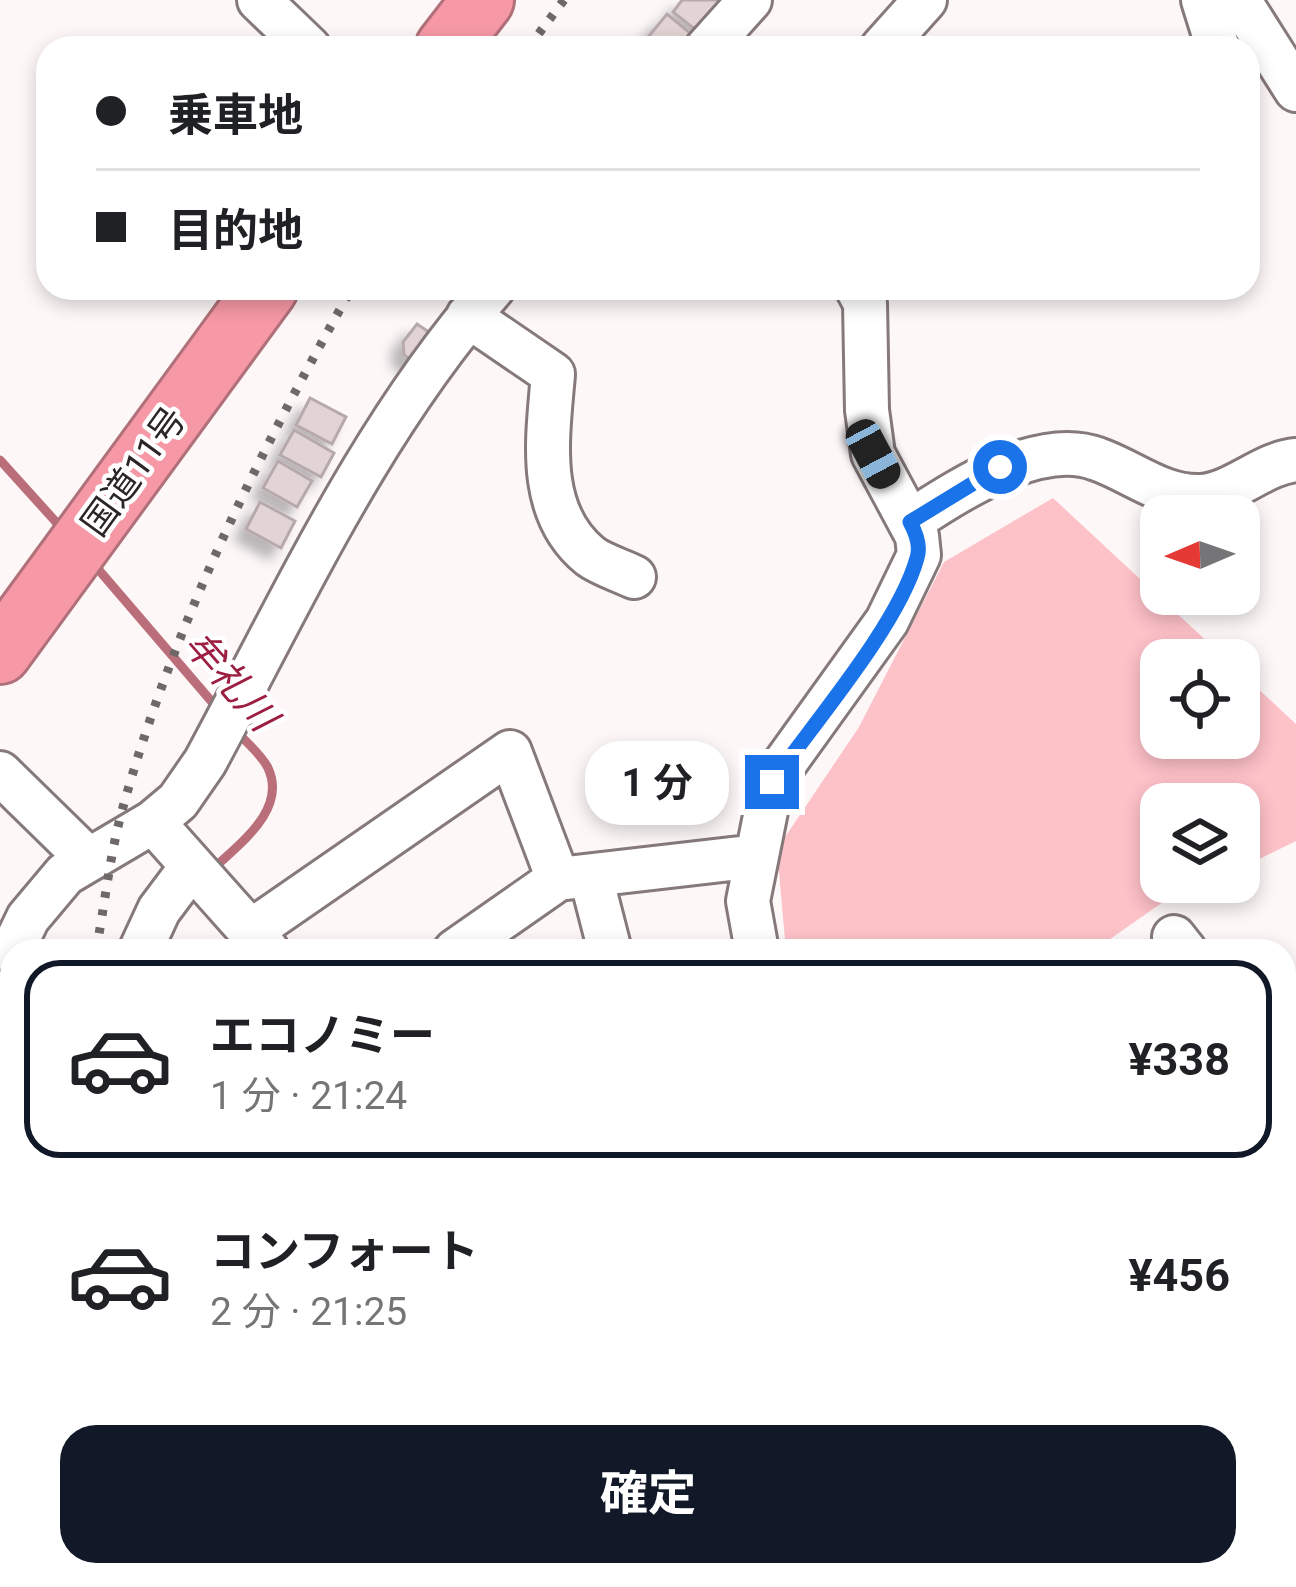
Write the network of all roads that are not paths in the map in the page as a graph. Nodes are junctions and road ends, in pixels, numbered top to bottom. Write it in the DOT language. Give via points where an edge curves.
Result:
graph roads {
  1 [pos="259,0"];
  2 [pos="483,0"];
  3 [pos="750,0"];
  4 [pos="926,0"];
  5 [pos="1203,0"];
  6 [pos="1239,0"];
  7 [pos="297,36"];
  8 [pos="455,36"];
  9 [pos="718,36"];
  10 [pos="893,36"];
  11 [pos="1215,36"];
  12 [pos="1296,90"];
  13 [pos="258,300"];
  14 [pos="863,300"];
  15 [pos="481,302"];
  16 [pos="1296,460"];
  17 [pos="910,522"];
  18 [pos="634,577"];
  19 [pos="0,653"];
  20 [pos="0,773"];
  21 [pos="153,822"];
  22 [pos="757,856"];
  23 [pos="88,860"];
  24 [pos="200,874"];
  25 [pos="575,878"];
  26 [pos="18,939"];
  27 [pos="146,939"];
  28 [pos="257,939"];
  29 [pos="262,939"];
  30 [pos="477,939"];
  31 [pos="604,939"];
  32 [pos="755,939"];
  1 -- 7 [label="street"];
  2 -- 8 [label="highway"];
  3 -- 9 [label="street"];
  4 -- 10 [label="street"];
  5 -- 11 [label="street"];
  6 -- 12 [label="street"];
  13 -- 19 [label="highway, 国道11号"];
  14 -- 17 [label="street" via="873,454"];
  15 -- 18 [label="street" via="553,374 546,460 568,531 592,557"];
  15 -- 21 [label="street" via="370,453 229,718 178,801"];
  16 -- 17 [label="street" via="1204,496 1168,493 1093,456 1061,455 1000,467"];
  17 -- 22 [label="street" via="919,555 887,621 772,782"];
  20 -- 23 [label="street"];
  21 -- 23 [label="street"];
  21 -- 24 [label="street"];
  22 -- 25 [label="street"];
  22 -- 32 [label="street" via="748,901"];
  23 -- 26 [label="street" via="64,874"];
  24 -- 27 [label="street" via="159,910"];
  24 -- 28 [label="street"];
  25 -- 29 [label="street" via="510,752"];
  25 -- 30 [label="street"];
  25 -- 31 [label="street"];
}
